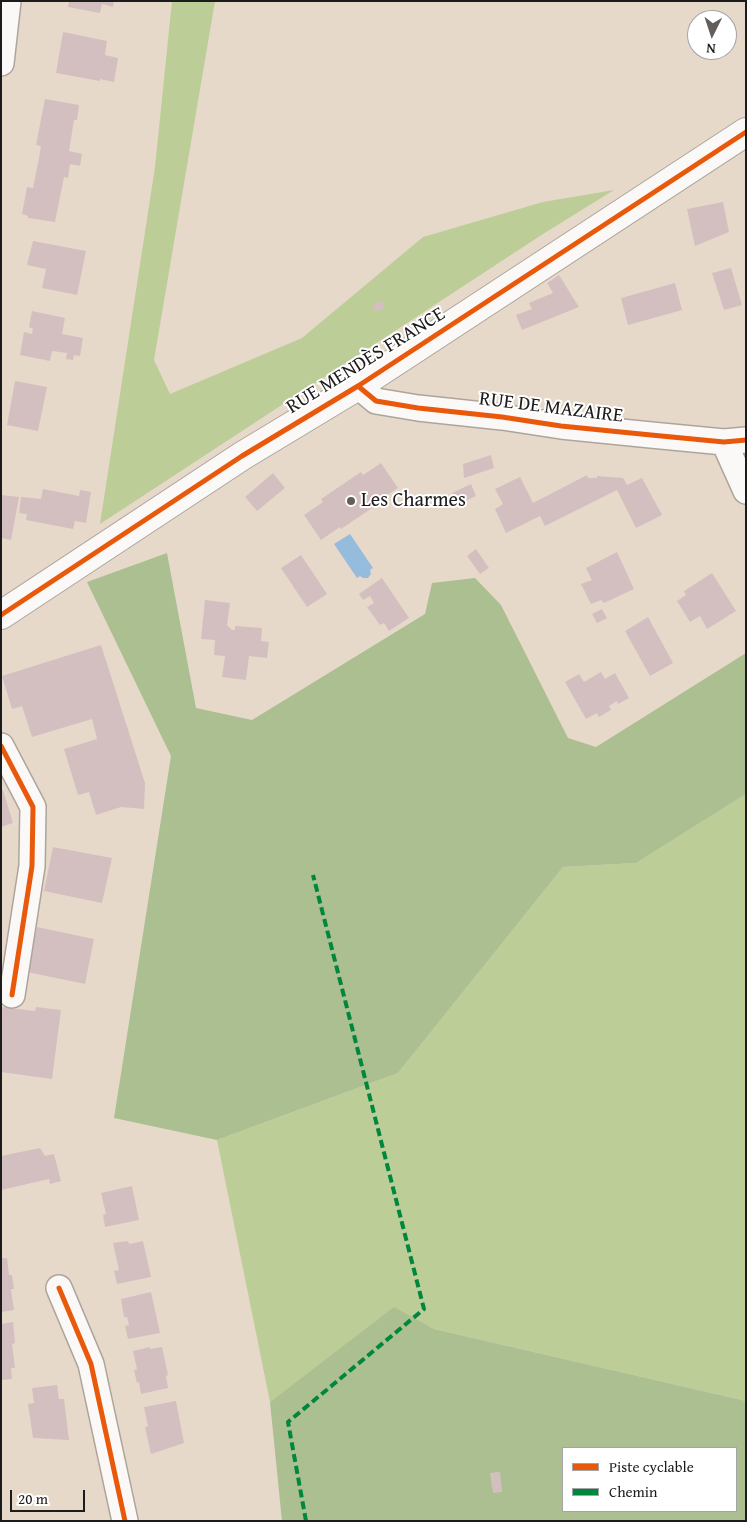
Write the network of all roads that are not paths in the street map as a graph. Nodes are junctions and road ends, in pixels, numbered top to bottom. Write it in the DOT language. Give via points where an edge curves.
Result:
graph roads {
  1 [pos="8,1"];
  2 [pos="1,63"];
  3 [pos="746,132"];
  4 [pos="358,386"];
  5 [pos="735,441"];
  6 [pos="746,491"];
  7 [pos="1,615"];
  8 [pos="1,746"];
  9 [pos="12,995"];
  10 [pos="59,1288"];
  11 [pos="125,1521"];
  1 -- 2 [label="street"];
  3 -- 4 [label="street, RUE MENDÈS FRANCE"];
  4 -- 5 [label="street, RUE DE MAZAIRE" via="376,401 418,408 570,427"];
  4 -- 7 [label="street, RUE MENDÈS FRANCE" via="242,456"];
  5 -- 6 [label="street, RUE DE MAZAIRE"];
  8 -- 9 [label="street" via="33,807 32,866"];
  10 -- 11 [label="street" via="91,1364"];
}
